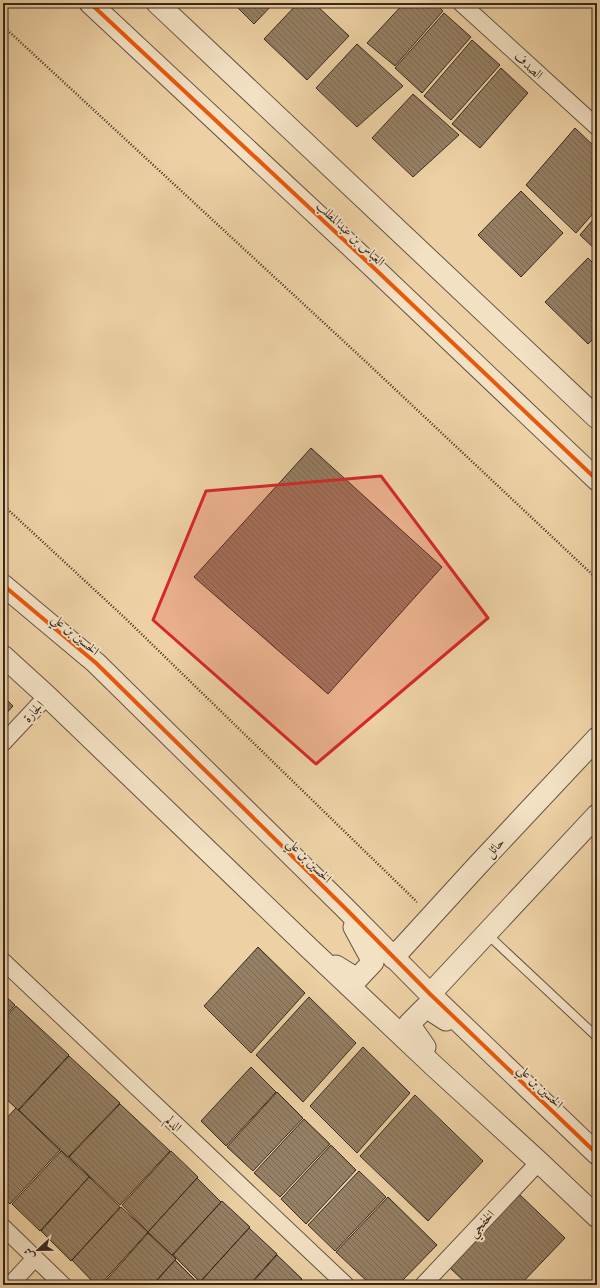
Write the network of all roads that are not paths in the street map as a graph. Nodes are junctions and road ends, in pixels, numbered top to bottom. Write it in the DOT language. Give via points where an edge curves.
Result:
graph roads {
  1 [pos="90,3"];
  2 [pos="157,3"];
  3 [pos="461,3"];
  4 [pos="597,127"];
  5 [pos="597,418"];
  6 [pos="597,480"];
  7 [pos="3,585"];
  8 [pos="3,656"];
  9 [pos="47,696"];
  10 [pos="597,738"];
  11 [pos="3,743"];
  12 [pos="597,815"];
  13 [pos="343,906"];
  14 [pos="486,934"];
  15 [pos="310,949"];
  16 [pos="393,958"];
  17 [pos="3,961"];
  18 [pos="430,994"];
  19 [pos="597,1037"];
  20 [pos="483,1045"];
  21 [pos="449,1079"];
  22 [pos="597,1154"];
  23 [pos="539,1162"];
  24 [pos="597,1217"];
  25 [pos="3,1228"];
  26 [pos="35,1258"];
  27 [pos="10,1285"];
  28 [pos="63,1285"];
  29 [pos="346,1285"];
  30 [pos="423,1285"];
  1 -- 6 [label="street, العباس بن عبدالمطلب" via="381,274"];
  2 -- 5 [label="street"];
  3 -- 4 [label="street, الصدف"];
  7 -- 13 [label="street, الحسين بن علي" via="96,663"];
  8 -- 9 [label="street"];
  9 -- 11 [label="street, الجارة"];
  9 -- 15 [label="street"];
  10 -- 16 [label="street, حائل"];
  12 -- 14 [label="street"];
  13 -- 15 [label="street" via="373,962 357,979"];
  13 -- 16 [label="street, الحسين بن علي"];
  14 -- 18 [label="street"];
  14 -- 19 [label="lane"];
  15 -- 21 [label="street"];
  16 -- 18 [label="street, الحسين بن علي"];
  17 -- 29 [label="street, الدلم"];
  18 -- 20 [label="street, الحسين بن علي"];
  20 -- 21 [label="street" via="426,1007 409,1024"];
  20 -- 22 [label="street, الحسين بن علي"];
  21 -- 23 [label="street"];
  23 -- 24 [label="street"];
  23 -- 30 [label="street, الخفجي"];
  25 -- 26 [label="street"];
  26 -- 27 [label="street"];
  26 -- 28 [label="street"];
}
